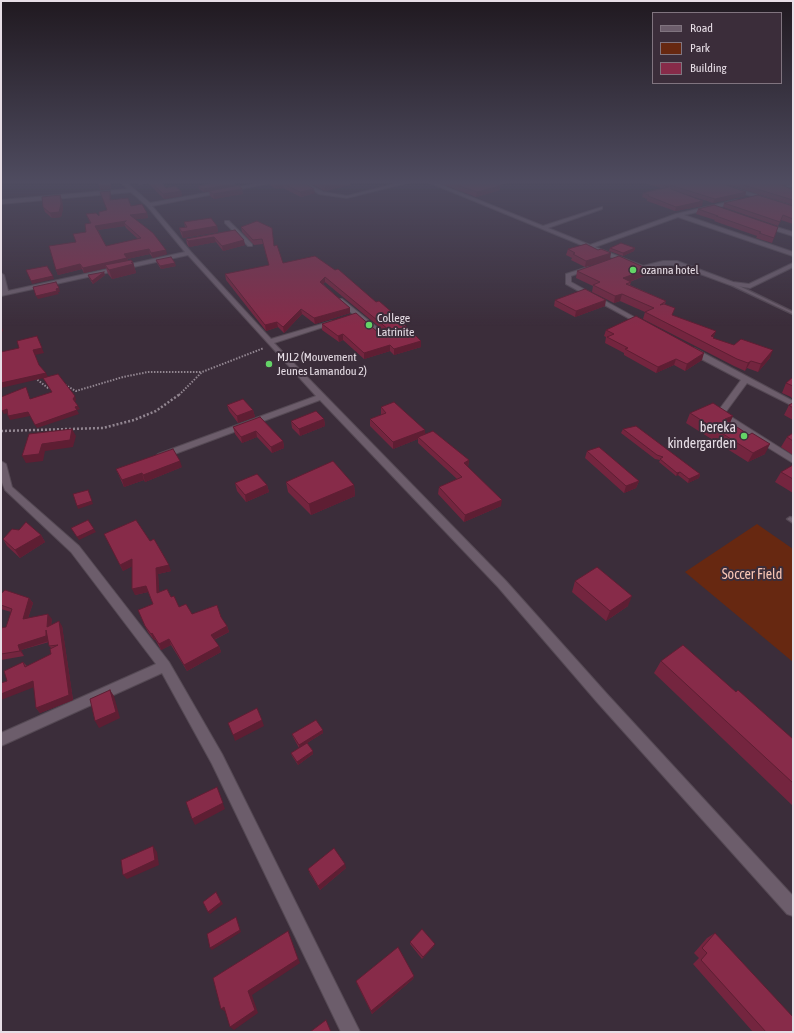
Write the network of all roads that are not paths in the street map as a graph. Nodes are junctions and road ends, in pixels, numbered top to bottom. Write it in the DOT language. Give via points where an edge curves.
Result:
graph roads {
  1 [pos="173,230"];
  2 [pos="549,230"];
  3 [pos="637,230"];
  4 [pos="721,230"];
  5 [pos="237,232"];
  6 [pos="230,233"];
  7 [pos="250,245"];
  8 [pos="589,247"];
  9 [pos="189,253"];
  10 [pos="793,254"];
  11 [pos="619,259"];
  12 [pos="793,265"];
  13 [pos="1,275"];
  14 [pos="732,284"];
  15 [pos="3,294"];
  16 [pos="336,296"];
  17 [pos="793,313"];
  18 [pos="349,317"];
  19 [pos="650,328"];
  20 [pos="386,338"];
  21 [pos="270,343"];
  22 [pos="684,346"];
  23 [pos="746,379"];
  24 [pos="321,397"];
  25 [pos="793,404"];
  26 [pos="150,460"];
  27 [pos="793,460"];
  28 [pos="1,464"];
  29 [pos="165,666"];
  30 [pos="1,740"];
  31 [pos="793,908"];
  32 [pos="351,1032"];
  1 -- 9 [label="street" via="184,242"];
  2 -- 8 [label="street"];
  3 -- 8 [label="street"];
  4 -- 10 [label="street"];
  5 -- 6 [label="street"];
  5 -- 7 [label="street"];
  8 -- 11 [label="street"];
  9 -- 15 [label="street"];
  9 -- 21 [label="street"];
  11 -- 14 [label="street" via="642,268 676,263"];
  11 -- 19 [label="street" via="568,275 568,284"];
  12 -- 14 [label="street" via="750,286"];
  13 -- 15 [label="street"];
  14 -- 17 [label="lane"];
  16 -- 18 [label="street"];
  18 -- 20 [label="street"];
  18 -- 21 [label="street"];
  21 -- 24 [label="street"];
  22 -- 23 [label="street"];
  23 -- 25 [label="street"];
  23 -- 27 [label="street" via="720,414"];
  24 -- 26 [label="street"];
  24 -- 31 [label="street" via="502,584"];
  28 -- 29 [label="street" via="8,488 74,549"];
  29 -- 30 [label="street"];
  29 -- 32 [label="street" via="217,759"];
}
